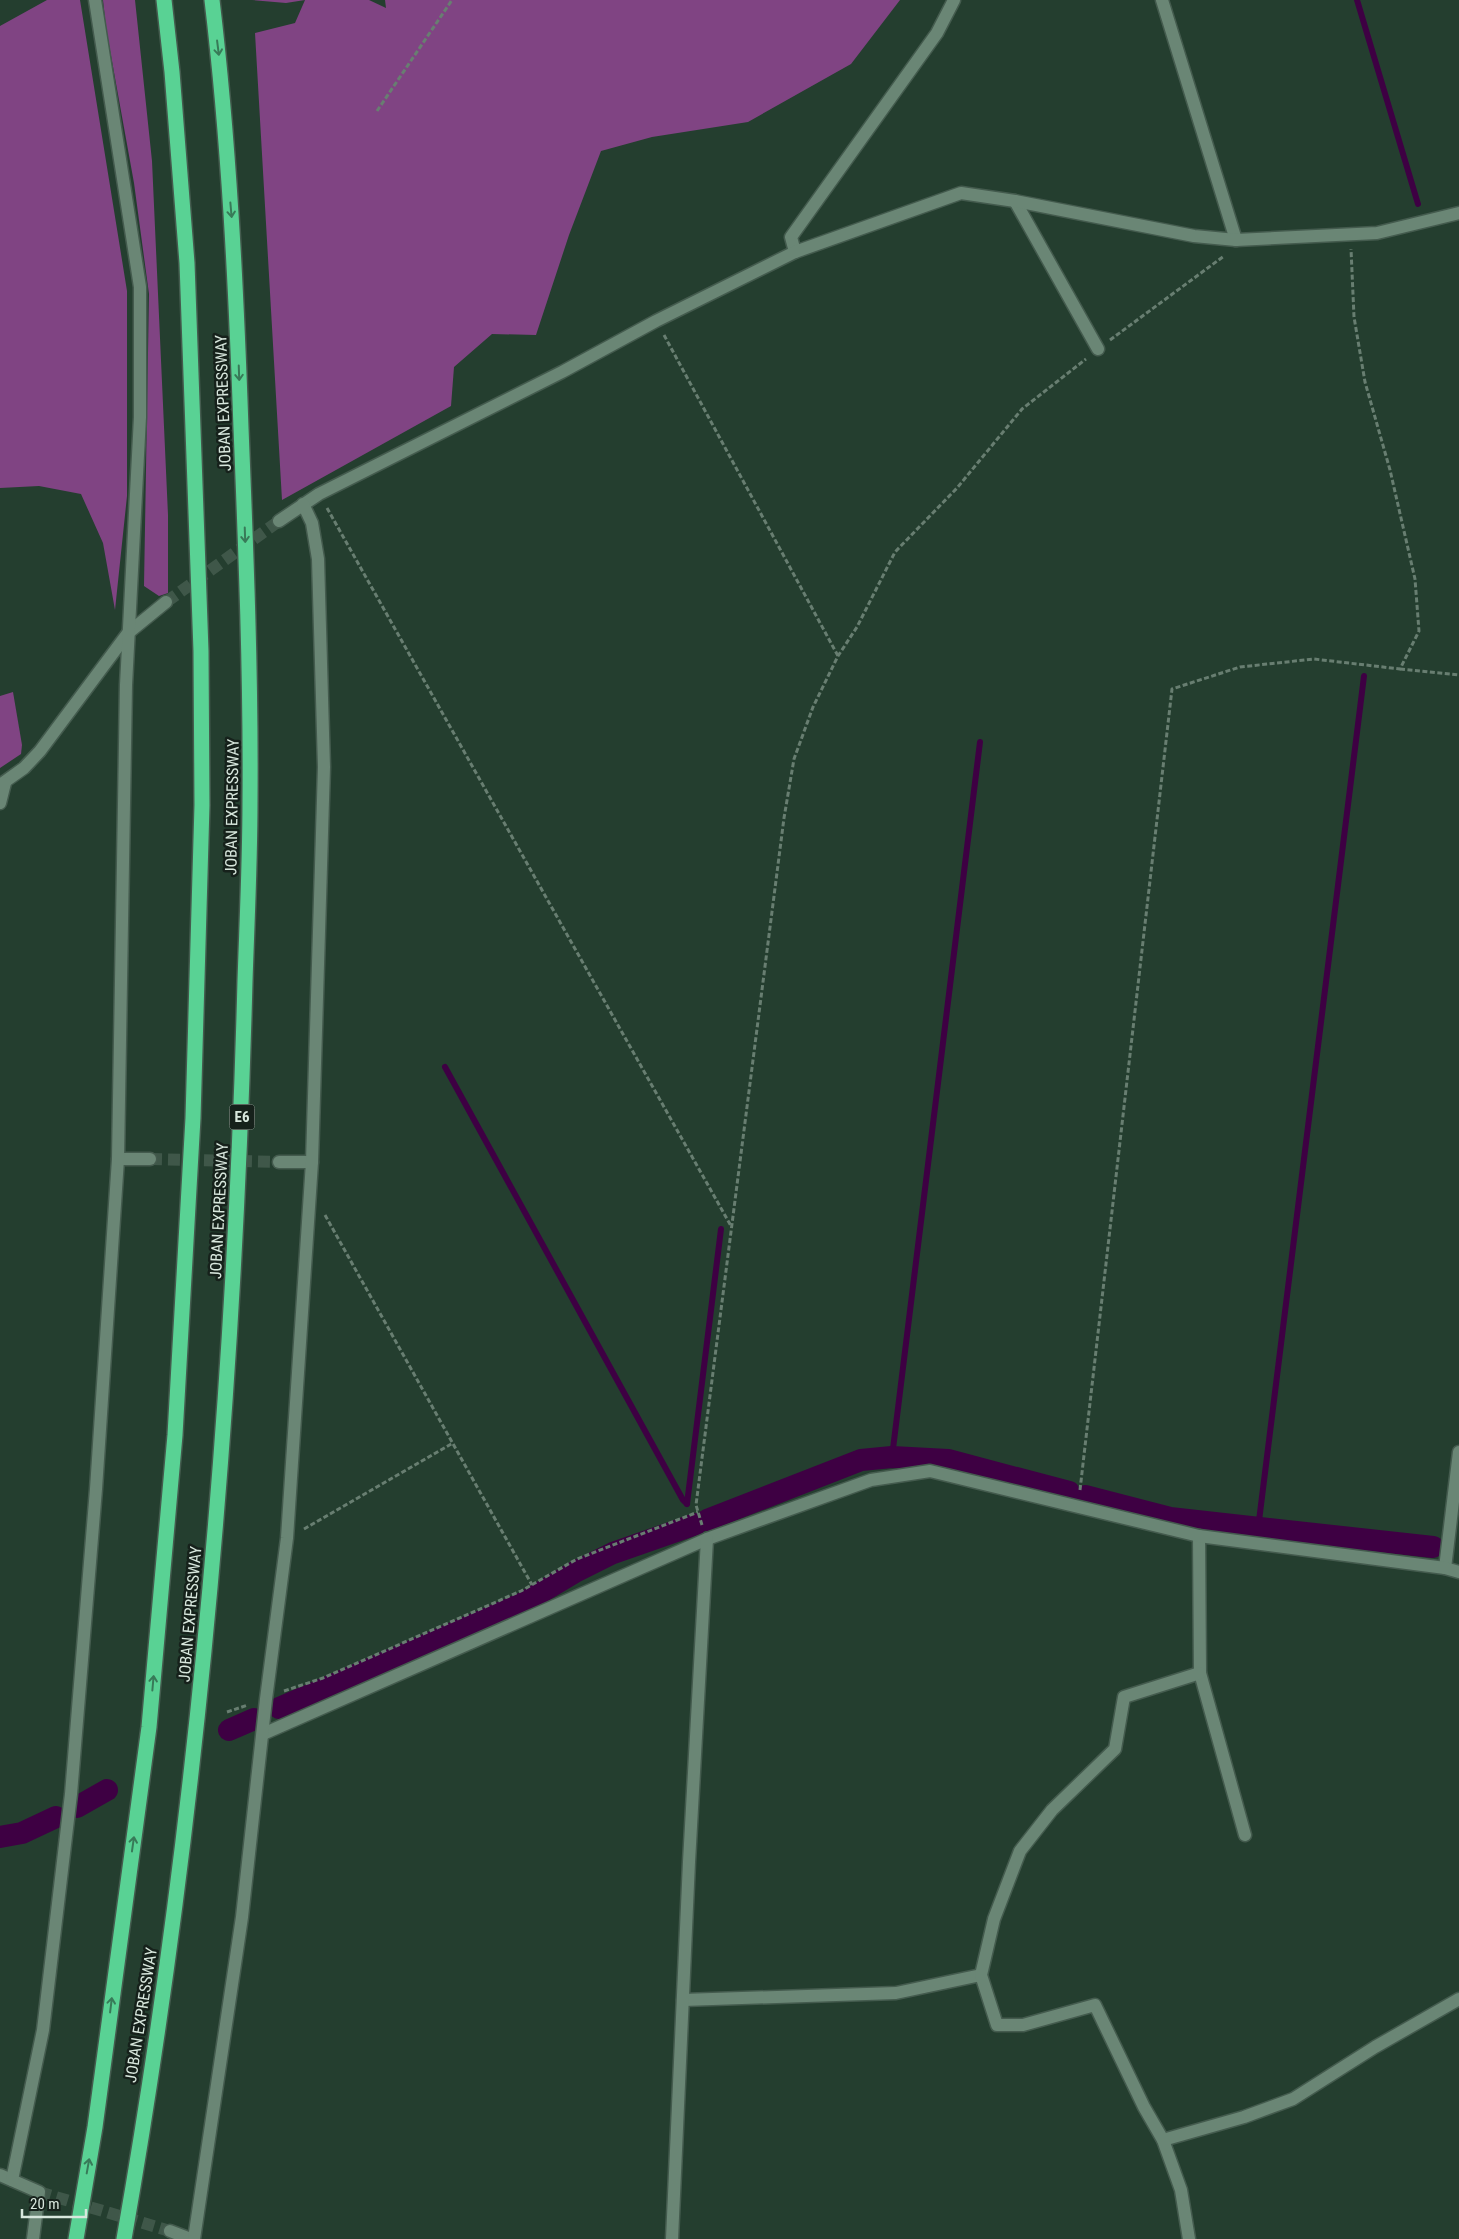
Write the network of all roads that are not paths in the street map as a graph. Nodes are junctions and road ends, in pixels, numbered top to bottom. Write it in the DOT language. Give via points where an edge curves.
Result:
graph roads {
  1 [pos="95,0"];
  2 [pos="164,0"];
  3 [pos="212,0"];
  4 [pos="954,0"];
  5 [pos="1162,0"];
  6 [pos="1015,201"];
  7 [pos="1459,212"];
  8 [pos="1236,240"];
  9 [pos="795,252"];
  10 [pos="1098,349"];
  11 [pos="303,504"];
  12 [pos="278,521"];
  13 [pos="166,602"];
  14 [pos="128,633"];
  15 [pos="2,784"];
  16 [pos="0,803"];
  17 [pos="118,1159"];
  18 [pos="150,1159"];
  19 [pos="279,1162"];
  20 [pos="312,1162"];
  21 [pos="1459,1452"];
  22 [pos="1199,1536"];
  23 [pos="707,1540"];
  24 [pos="1445,1568"];
  25 [pos="1459,1572"];
  26 [pos="1200,1673"];
  27 [pos="263,1734"];
  28 [pos="1245,1835"];
  29 [pos="981,1975"];
  30 [pos="1459,1999"];
  31 [pos="683,2000"];
  32 [pos="1163,2140"];
  33 [pos="6,2177"];
  34 [pos="170,2231"];
  35 [pos="125,2234"];
  36 [pos="34,2239"];
  37 [pos="76,2239"];
  38 [pos="193,2239"];
  39 [pos="672,2239"];
  40 [pos="1189,2239"];
  1 -- 14 [label="street" via="140,287 140,417"];
  37 -- 2 [label="highway, JOBAN EXPRESSWAY, one-way" via="95,2127 149,1727 175,1435 193,1108 202,805 201,651 187,263"];
  3 -- 35 [label="highway, JOBAN EXPRESSWAY / E6, one-way" via="235,257 249,648 250,803 242,1119 223,1437 198,1724 166,1975"];
  4 -- 9 [label="street" via="937,33 791,237"];
  5 -- 8 [label="street"];
  6 -- 8 [label="street" via="1194,236"];
  6 -- 9 [label="street" via="961,193"];
  6 -- 10 [label="street"];
  7 -- 8 [label="street" via="1377,233"];
  9 -- 11 [label="street"];
  11 -- 12 [label="street"];
  11 -- 20 [label="street" via="312,523 318,559 324,767"];
  13 -- 14 [label="street"];
  14 -- 15 [label="street" via="40,751"];
  14 -- 17 [label="street"];
  15 -- 16 [label="street"];
  17 -- 18 [label="street"];
  17 -- 33 [label="street" via="71,1794 43,2030"];
  19 -- 20 [label="street"];
  20 -- 27 [label="street" via="287,1538"];
  21 -- 24 [label="street"];
  22 -- 23 [label="street" via="930,1471 871,1480"];
  22 -- 24 [label="street"];
  22 -- 26 [label="street"];
  23 -- 27 [label="street"];
  23 -- 31 [label="street"];
  24 -- 25 [label="street"];
  26 -- 28 [label="street"];
  26 -- 29 [label="street" via="1124,1697 1116,1749 1052,1810 1020,1851 994,1919"];
  27 -- 38 [label="street" via="242,1917"];
  29 -- 31 [label="street" via="896,1993"];
  29 -- 32 [label="street" via="997,2025 1022,2025 1095,2005"];
  30 -- 32 [label="street" via="1293,2099"];
  31 -- 39 [label="street"];
  32 -- 40 [label="street" via="1181,2190"];
  33 -- 36 [label="street" via="39,2192"];
  34 -- 38 [label="street"];
}
